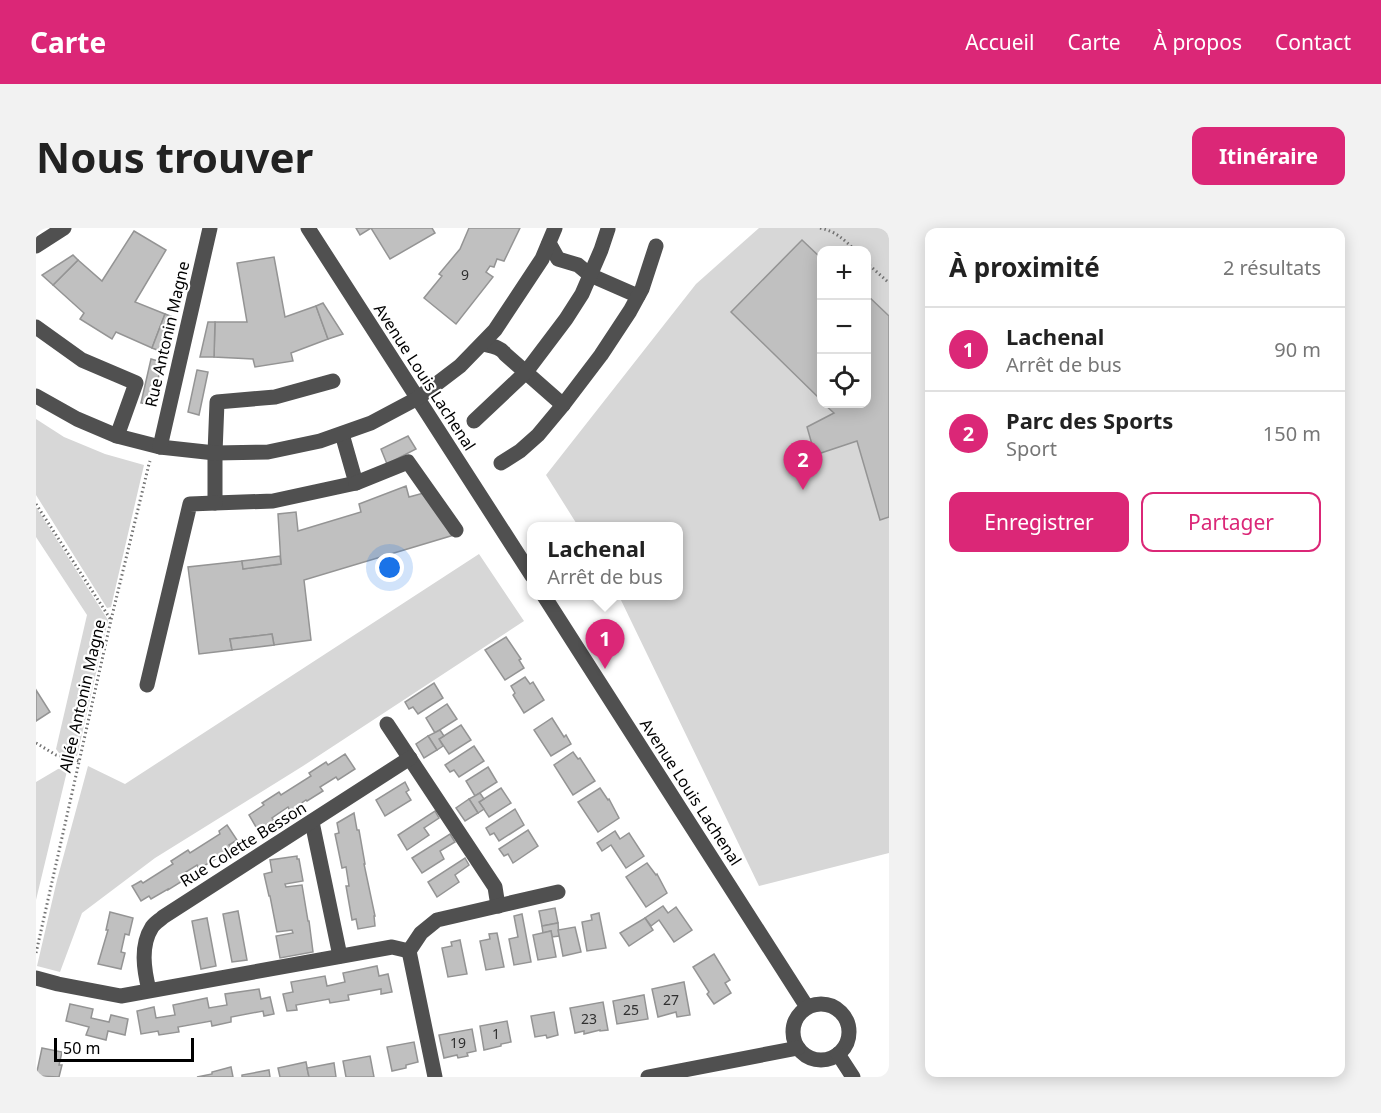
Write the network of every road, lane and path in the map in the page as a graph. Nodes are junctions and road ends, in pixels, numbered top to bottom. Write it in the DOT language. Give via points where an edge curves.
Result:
graph roads {
  1 [pos="64,228"];
  2 [pos="210,228"];
  3 [pos="308,228"];
  4 [pos="555,228"];
  5 [pos="820,228"];
  6 [pos="608,229"];
  7 [pos="549,243"];
  8 [pos="36,246"];
  9 [pos="656,246"];
  10 [pos="851,246"];
  11 [pos="871,266"];
  12 [pos="590,275"];
  13 [pos="889,283"];
  14 [pos="638,296"];
  15 [pos="36,327"];
  16 [pos="483,344"];
  17 [pos="526,372"];
  18 [pos="333,381"];
  19 [pos="36,396"];
  20 [pos="418,398"];
  21 [pos="563,405"];
  22 [pos="474,421"];
  23 [pos="342,434"];
  24 [pos="117,436"];
  25 [pos="160,447"];
  26 [pos="214,453"];
  27 [pos="501,463"];
  28 [pos="356,483"];
  29 [pos="215,502"];
  30 [pos="36,504"];
  31 [pos="456,530"];
  32 [pos="527,570"];
  33 [pos="547,600"];
  34 [pos="111,620"];
  35 [pos="147,685"];
  36 [pos="387,724"];
  37 [pos="36,743"];
  38 [pos="410,758"];
  39 [pos="79,761"];
  40 [pos="312,822"];
  41 [pos="558,892"];
  42 [pos="498,906"];
  43 [pos="409,951"];
  44 [pos="36,953"];
  45 [pos="340,956"];
  46 [pos="36,978"];
  47 [pos="149,990"];
  48 [pos="807,1007"];
  49 [pos="798,1048"];
  50 [pos="838,1054"];
  51 [pos="435,1077"];
  52 [pos="648,1077"];
  53 [pos="853,1077"];
  1 -- 8 [label="street"];
  2 -- 25 [label="street, Rue Antonin Magne"];
  3 -- 20 [label="street, Avenue Louis Lachenal"];
  4 -- 7 [label="street"];
  5 -- 10 [label="path" via="831,230"];
  6 -- 12 [label="street"];
  7 -- 12 [label="street" via="558,259 578,265"];
  7 -- 16 [label="street" via="542,260"];
  9 -- 14 [label="street"];
  11 -- 13 [label="path"];
  12 -- 14 [label="street"];
  12 -- 17 [label="street" via="566,319"];
  14 -- 21 [label="street" via="615,335"];
  15 -- 24 [label="street" via="82,360 136,383"];
  16 -- 17 [label="street" via="500,349"];
  16 -- 20 [label="street"];
  17 -- 21 [label="street"];
  17 -- 22 [label="street"];
  18 -- 26 [label="street" via="275,397 217,402"];
  19 -- 24 [label="street"];
  20 -- 23 [label="street"];
  20 -- 32 [label="street, Avenue Louis Lachenal"];
  21 -- 27 [label="street" via="538,435"];
  23 -- 26 [label="street" via="268,452"];
  23 -- 28 [label="street"];
  24 -- 25 [label="street"];
  25 -- 26 [label="street"];
  25 -- 34 [label="path, Allée Antonin Magne" via="149,464"];
  26 -- 29 [label="street"];
  28 -- 29 [label="street" via="273,501"];
  28 -- 31 [label="street" via="408,462"];
  29 -- 35 [label="street" via="190,504"];
  30 -- 34 [label="path"];
  33 -- 48 [label="street, Avenue Louis Lachenal"];
  34 -- 39 [label="path, Allée Antonin Magne"];
  36 -- 38 [label="street"];
  37 -- 39 [label="path" via="56,755"];
  38 -- 40 [label="street, Rue Colette Besson"];
  38 -- 42 [label="street" via="495,887"];
  39 -- 44 [label="path, Allée Antonin Magne"];
  40 -- 45 [label="street"];
  40 -- 47 [label="street, Rue Colette Besson" via="152,926 143,963"];
  41 -- 42 [label="street"];
  42 -- 43 [label="street" via="437,920 421,933"];
  43 -- 45 [label="street" via="392,947"];
  43 -- 51 [label="street"];
  45 -- 47 [label="street"];
  46 -- 47 [label="street" via="121,996"];
  48 -- 49 [label="street" via="793,1030"];
  48 -- 50 [label="street" via="826,1004 842,1013 849,1030 845,1047"];
  49 -- 50 [label="street" via="812,1059 830,1059"];
  49 -- 52 [label="street"];
  50 -- 53 [label="street"];
}
